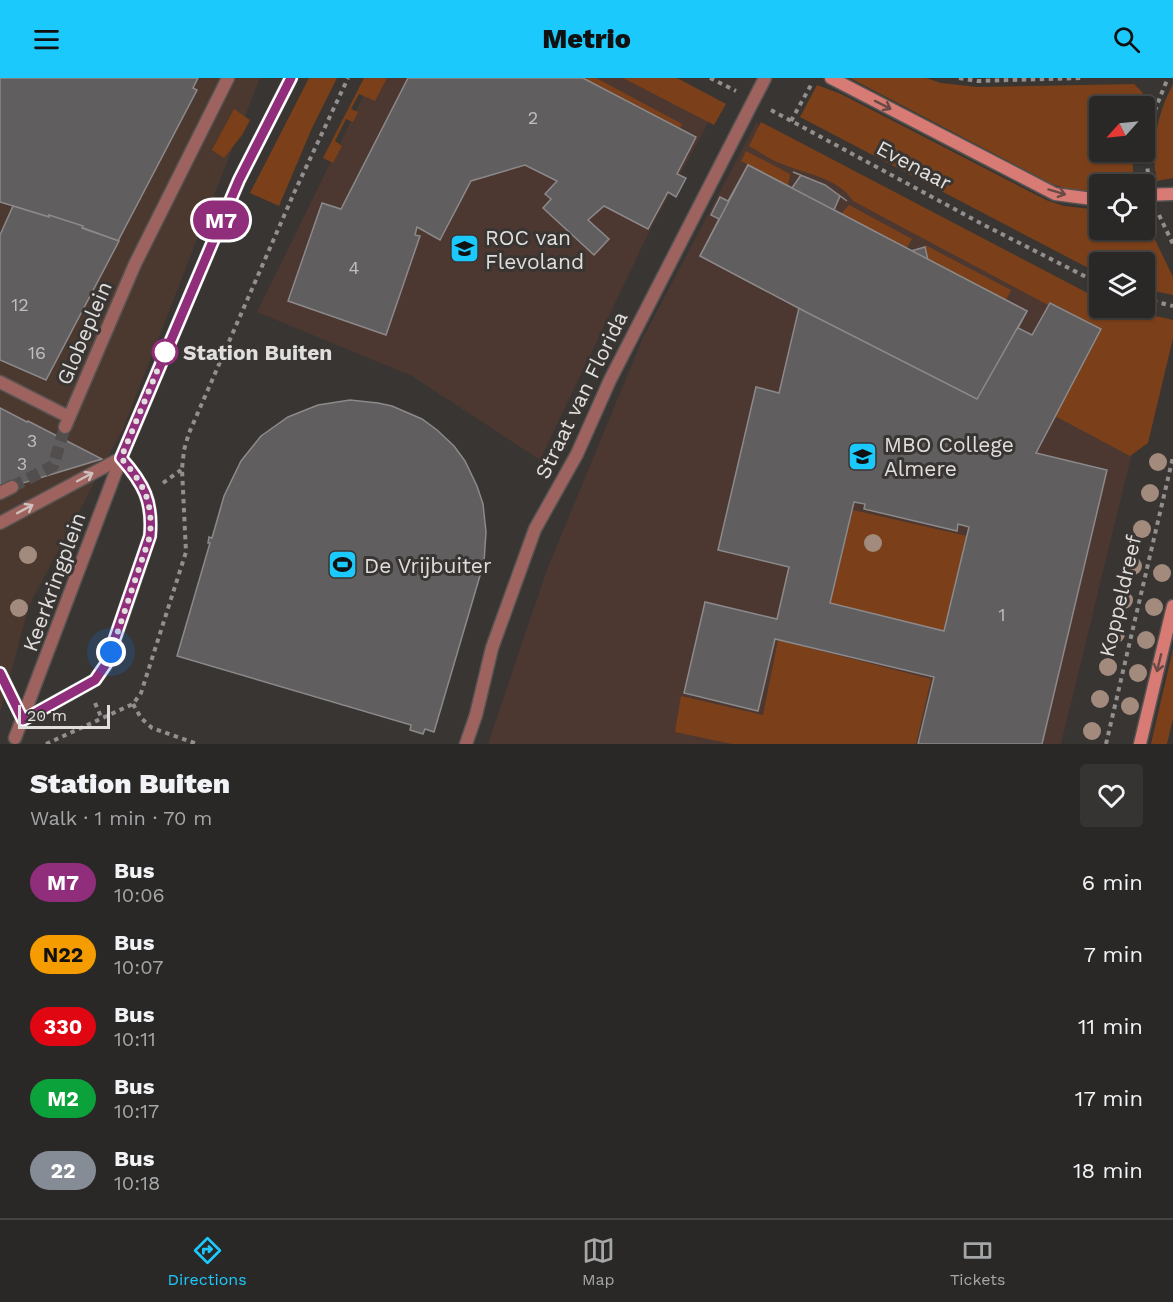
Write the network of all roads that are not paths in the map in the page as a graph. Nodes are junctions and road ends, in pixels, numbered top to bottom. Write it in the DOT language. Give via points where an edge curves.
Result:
graph roads {
  1 [pos="228,78"];
  2 [pos="291,78"];
  3 [pos="765,78"];
  4 [pos="831,78"];
  5 [pos="1155,194"];
  6 [pos="1173,194"];
  7 [pos="1089,199"];
  8 [pos="0,382"];
  9 [pos="121,458"];
  10 [pos="12,487"];
  11 [pos="0,493"];
  12 [pos="0,523"];
  13 [pos="1173,606"];
  14 [pos="0,673"];
  15 [pos="23,720"];
  16 [pos="15,738"];
  17 [pos="466,744"];
  18 [pos="1140,744"];
  1 -- 8 [label="street, Globeplein" via="135,264 67,422"];
  2 -- 9 [label="street" via="239,180"];
  3 -- 17 [label="street, Straat van Florida" via="536,529 492,648"];
  4 -- 7 [label="main road, Evenaar, one-way" via="1055,194"];
  5 -- 6 [label="main road"];
  12 -- 9 [label="street, Keerkringplein, one-way"];
  9 -- 15 [label="street, Keerkringplein"];
  9 -- 15 [label="street" via="147,495 152,520 106,664 95,680"];
  10 -- 11 [label="street"];
  13 -- 18 [label="main road, one-way"];
  14 -- 15 [label="street"];
  15 -- 16 [label="street, Keerkringplein"];
}
